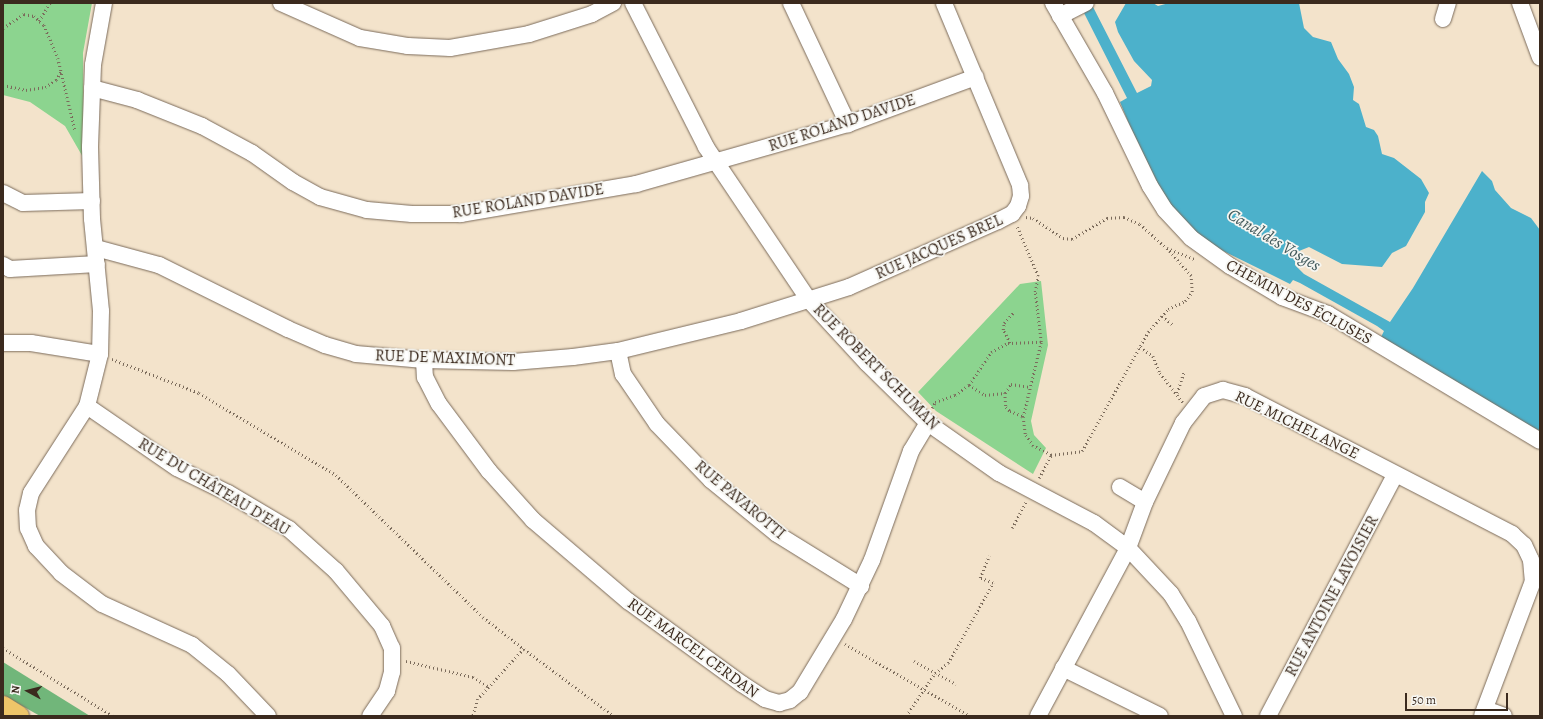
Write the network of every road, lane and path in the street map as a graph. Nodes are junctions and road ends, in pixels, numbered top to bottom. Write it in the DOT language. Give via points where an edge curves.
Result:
graph roads {
  1 [pos="50,3"];
  2 [pos="104,3"];
  3 [pos="281,3"];
  4 [pos="613,3"];
  5 [pos="633,3"];
  6 [pos="791,3"];
  7 [pos="944,3"];
  8 [pos="1086,3"];
  9 [pos="1448,3"];
  10 [pos="1520,3"];
  11 [pos="1061,10"];
  12 [pos="1443,19"];
  13 [pos="39,21"];
  14 [pos="3,28"];
  15 [pos="1540,57"];
  16 [pos="61,71"];
  17 [pos="976,77"];
  18 [pos="3,85"];
  19 [pos="92,88"];
  20 [pos="848,124"];
  21 [pos="90,147"];
  22 [pos="718,162"];
  23 [pos="3,193"];
  24 [pos="92,200"];
  25 [pos="1012,214"];
  26 [pos="96,248"];
  27 [pos="1167,248"];
  28 [pos="1198,261"];
  29 [pos="97,264"];
  30 [pos="3,265"];
  31 [pos="809,300"];
  32 [pos="1014,312"];
  33 [pos="1162,316"];
  34 [pos="1173,325"];
  35 [pos="1041,342"];
  36 [pos="3,343"];
  37 [pos="1010,343"];
  38 [pos="1140,347"];
  39 [pos="618,351"];
  40 [pos="100,354"];
  41 [pos="424,360"];
  42 [pos="1184,372"];
  43 [pos="969,385"];
  44 [pos="1031,387"];
  45 [pos="1005,393"];
  46 [pos="1177,394"];
  47 [pos="87,406"];
  48 [pos="1192,412"];
  49 [pos="1023,416"];
  50 [pos="926,422"];
  51 [pos="1540,441"];
  52 [pos="1051,455"];
  53 [pos="1395,475"];
  54 [pos="1120,487"];
  55 [pos="1031,492"];
  56 [pos="1145,502"];
  57 [pos="1012,528"];
  58 [pos="1128,548"];
  59 [pos="989,556"];
  60 [pos="1535,560"];
  61 [pos="861,586"];
  62 [pos="834,637"];
  63 [pos="3,648"];
  64 [pos="524,649"];
  65 [pos="392,658"];
  66 [pos="914,661"];
  67 [pos="1063,668"];
  68 [pos="935,673"];
  69 [pos="956,684"];
  70 [pos="489,687"];
  71 [pos="924,690"];
  72 [pos="3,706"];
  73 [pos="1483,712"];
  74 [pos="18,716"];
  75 [pos="112,716"];
  76 [pos="268,716"];
  77 [pos="370,716"];
  78 [pos="473,716"];
  79 [pos="614,716"];
  80 [pos="906,716"];
  81 [pos="970,716"];
  82 [pos="1038,716"];
  83 [pos="1160,716"];
  84 [pos="1234,716"];
  85 [pos="1268,716"];
  86 [pos="1504,716"];
  1 -- 13 [label="path"];
  2 -- 19 [label="street" via="93,65"];
  3 -- 4 [label="street" via="360,38 408,46 450,48 529,34 592,14"];
  5 -- 22 [label="street, RUE ROBERT SCHUMAN" via="706,147"];
  6 -- 20 [label="street"];
  7 -- 17 [label="street, RUE JACQUES BREL"];
  8 -- 11 [label="street"];
  9 -- 12 [label="street"];
  10 -- 15 [label="street"];
  11 -- 51 [label="street, CHEMIN DES ÉCLUSES" via="1150,186 1165,210 1191,238 1230,266 1282,297 1328,314 1410,366"];
  13 -- 14 [label="path" via="34,16 24,14"];
  13 -- 16 [label="path" via="44,25"];
  16 -- 18 [label="path" via="56,80 45,87 26,90"];
  16 -- 21 [label="path" via="80,146"];
  17 -- 20 [label="street, RUE ROLAND DAVIDE"];
  17 -- 25 [label="street, RUE JACQUES BREL" via="1020,185 1021,196"];
  19 -- 21 [label="street"];
  19 -- 22 [label="street, RUE ROLAND DAVIDE" via="137,100 202,126 252,153 293,182 320,197 367,210 412,214 461,214 636,184"];
  20 -- 22 [label="street, RUE ROLAND DAVIDE"];
  21 -- 24 [label="street"];
  22 -- 31 [label="street, RUE ROBERT SCHUMAN"];
  23 -- 24 [label="street" via="23,203"];
  24 -- 26 [label="street"];
  25 -- 27 [label="path" via="1033,218 1063,238 1072,239 1108,218 1124,217 1140,224"];
  25 -- 31 [label="street, RUE JACQUES BREL" via="900,266"];
  25 -- 35 [label="path" via="1038,276 1035,292"];
  26 -- 29 [label="street"];
  26 -- 41 [label="street, RUE DE MAXIMONT" via="158,265 325,346 356,354"];
  27 -- 28 [label="path"];
  27 -- 33 [label="path" via="1191,276 1192,292"];
  29 -- 30 [label="street" via="10,269"];
  29 -- 40 [label="street" via="101,311"];
  31 -- 39 [label="street, RUE DE MAXIMONT"];
  31 -- 50 [label="street, RUE ROBERT SCHUMAN"];
  32 -- 37 [label="path" via="1004,323 1003,330"];
  33 -- 34 [label="path"];
  33 -- 38 [label="path" via="1148,332"];
  35 -- 37 [label="path"];
  35 -- 44 [label="path"];
  36 -- 40 [label="street" via="31,343"];
  37 -- 43 [label="path" via="991,352"];
  38 -- 46 [label="path" via="1153,356 1160,373"];
  38 -- 52 [label="path" via="1082,451"];
  39 -- 41 [label="street, RUE DE MAXIMONT" via="513,362"];
  39 -- 61 [label="street, RUE PAVAROTTI" via="623,374 657,424 711,480 777,534"];
  40 -- 47 [label="street"];
  40 -- 64 [label="path" via="199,393 336,475 483,617"];
  41 -- 62 [label="street, RUE MARCEL CERDAN" via="425,377 439,404 489,471 533,520 628,601 742,684 765,699 779,703 790,700 800,692"];
  42 -- 46 [label="path"];
  43 -- 45 [label="path" via="984,395"];
  43 -- 50 [label="path" via="955,395 935,402"];
  44 -- 45 [label="path" via="1011,384"];
  44 -- 49 [label="path"];
  45 -- 49 [label="path" via="1006,407"];
  46 -- 48 [label="path"];
  47 -- 65 [label="street, RUE DU CHÂTEAU D'EAU" via="177,468 228,493 289,529 336,570 382,626 392,648"];
  47 -- 76 [label="street" via="31,493 27,510 28,528 36,546 61,573 102,604 192,645 228,674"];
  48 -- 53 [label="street, RUE MICHEL ANGE" via="1204,396 1223,390 1245,396"];
  48 -- 56 [label="street, RUE MICHEL ANGE" via="1183,423"];
  49 -- 52 [label="path" via="1025,434 1033,446"];
  50 -- 55 [label="street, RUE ROBERT SCHUMAN" via="964,451"];
  50 -- 61 [label="street, RUE MARCEL CERDAN" via="911,451"];
  52 -- 55 [label="path"];
  53 -- 60 [label="street, RUE MICHEL ANGE" via="1512,534"];
  53 -- 85 [label="street, RUE ANTOINE LAVOISIER"];
  54 -- 56 [label="street"];
  55 -- 57 [label="path"];
  55 -- 58 [label="street, RUE ROBERT SCHUMAN" via="1094,523"];
  56 -- 58 [label="street, RUE MICHEL ANGE"];
  58 -- 67 [label="street, RUE MICHEL ANGE"];
  58 -- 84 [label="street, RUE ROBERT SCHUMAN" via="1171,594 1188,621"];
  59 -- 68 [label="path" via="980,578 993,583 948,663"];
  60 -- 73 [label="street, RUE MICHEL ANGE" via="1533,581"];
  61 -- 62 [label="street, RUE MARCEL CERDAN"];
  62 -- 71 [label="path"];
  63 -- 75 [label="path"];
  64 -- 70 [label="path"];
  64 -- 79 [label="path"];
  65 -- 70 [label="path" via="473,677"];
  65 -- 77 [label="street, RUE DU CHÂTEAU D'EAU" via="387,691"];
  66 -- 68 [label="path"];
  67 -- 82 [label="street, RUE MICHEL ANGE"];
  67 -- 83 [label="street"];
  68 -- 69 [label="path"];
  68 -- 71 [label="path"];
  70 -- 78 [label="path" via="474,705"];
  71 -- 80 [label="path"];
  71 -- 81 [label="path"];
  72 -- 74 [label="main road"];
  73 -- 86 [label="street"];
}
